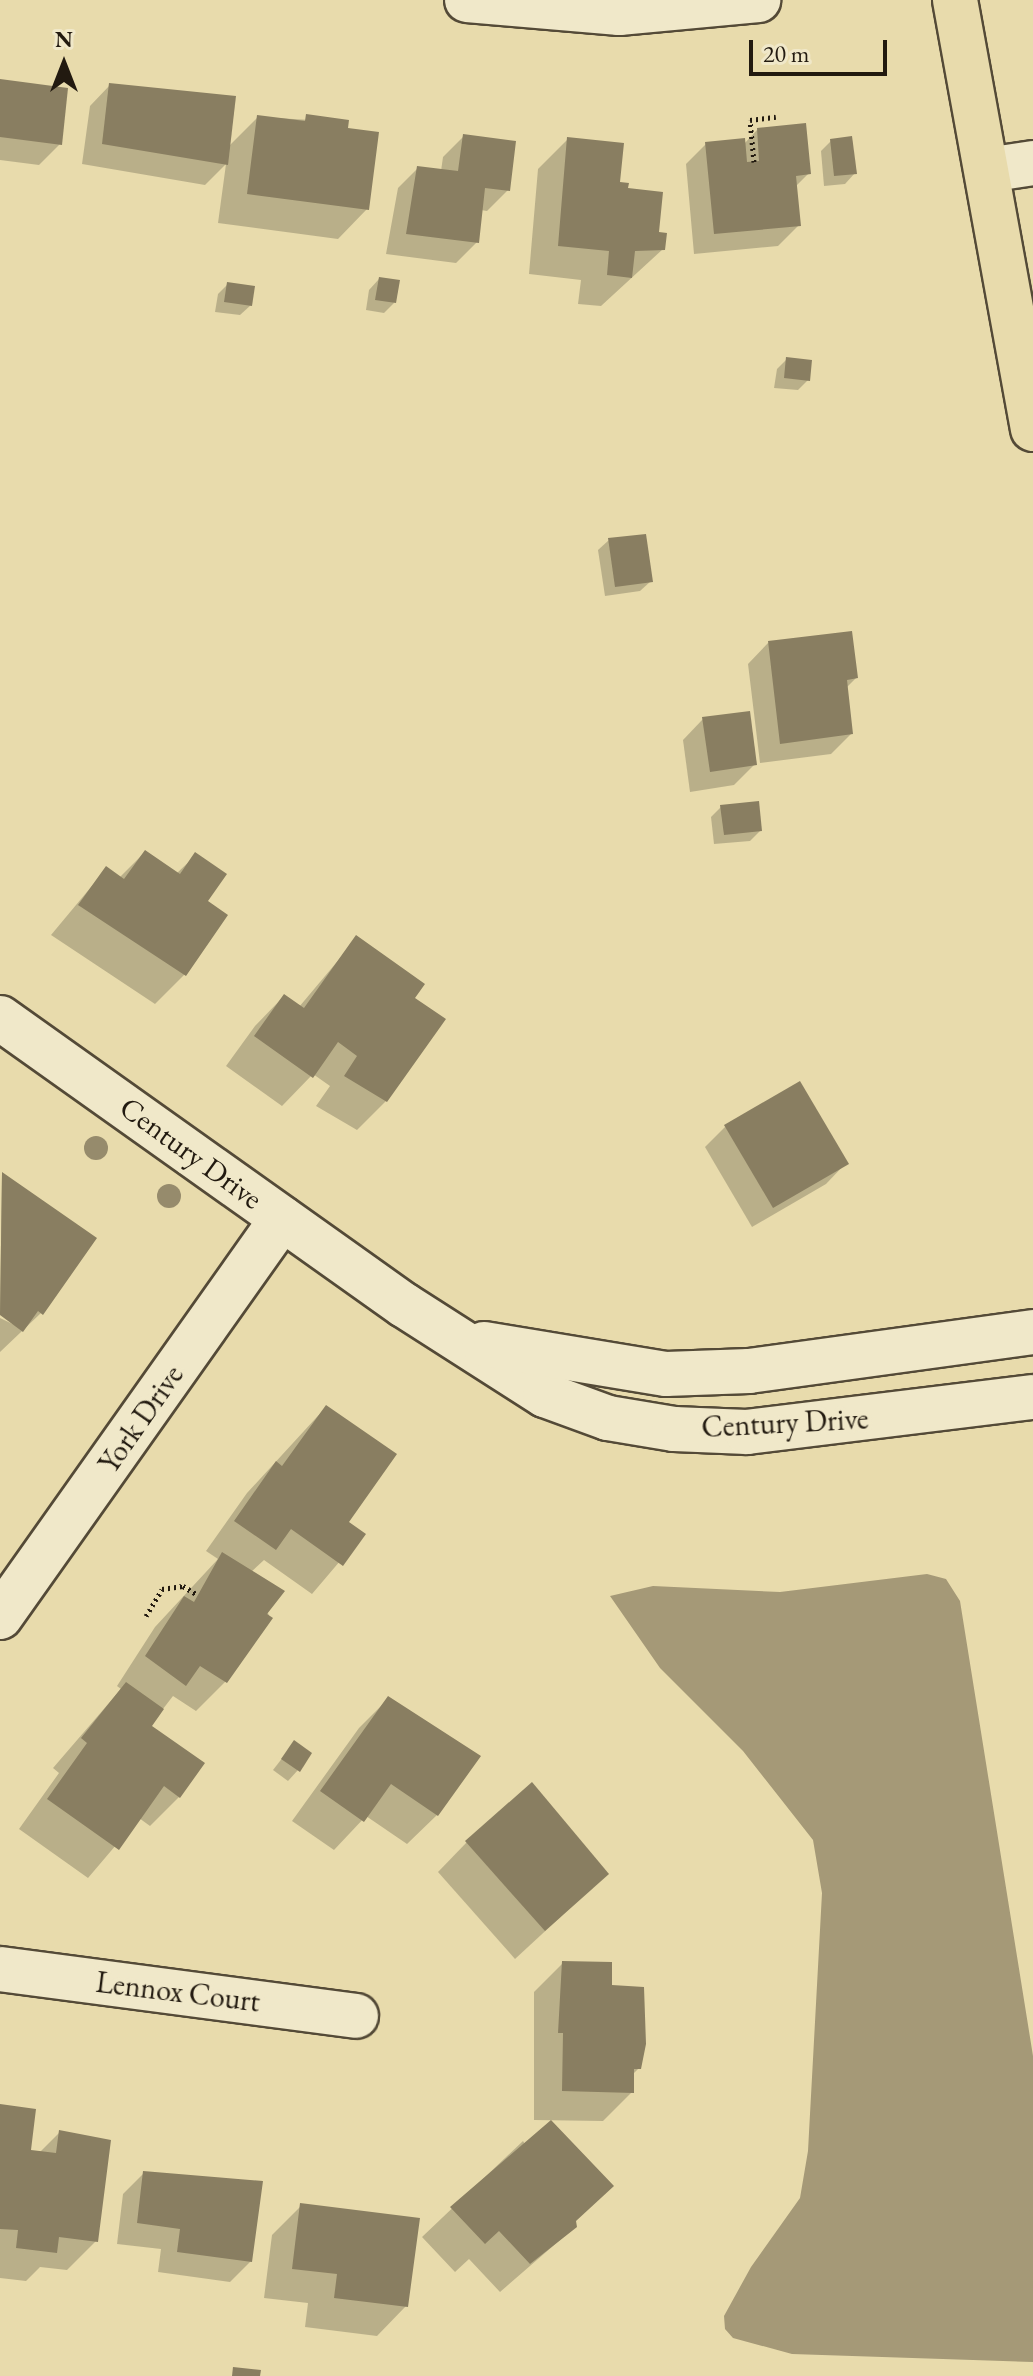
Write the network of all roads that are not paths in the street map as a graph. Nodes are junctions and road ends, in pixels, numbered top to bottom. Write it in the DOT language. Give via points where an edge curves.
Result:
graph roads {
  1 [pos="467,0"];
  2 [pos="758,0"];
  3 [pos="955,0"];
  4 [pos="1033,163"];
  5 [pos="987,170"];
  6 [pos="1033,429"];
  7 [pos="0,1018"];
  8 [pos="282,1219"];
  9 [pos="1033,1332"];
  10 [pos="462,1339"];
  11 [pos="1033,1397"];
  12 [pos="0,1617"];
  13 [pos="0,1969"];
  14 [pos="356,2016"];
  1 -- 2 [label="street" via="619,13"];
  3 -- 5 [label="main road"];
  4 -- 5 [label="street"];
  5 -- 6 [label="main road"];
  7 -- 8 [label="street, Century Drive"];
  8 -- 10 [label="street, Century Drive"];
  8 -- 12 [label="street, York Drive"];
  9 -- 10 [label="street, Century Drive" via="749,1371 666,1374 569,1362"];
  10 -- 11 [label="street, Century Drive" via="545,1395 608,1418 674,1429 747,1432 818,1426"];
  13 -- 14 [label="street, Lennox Court"];
}
